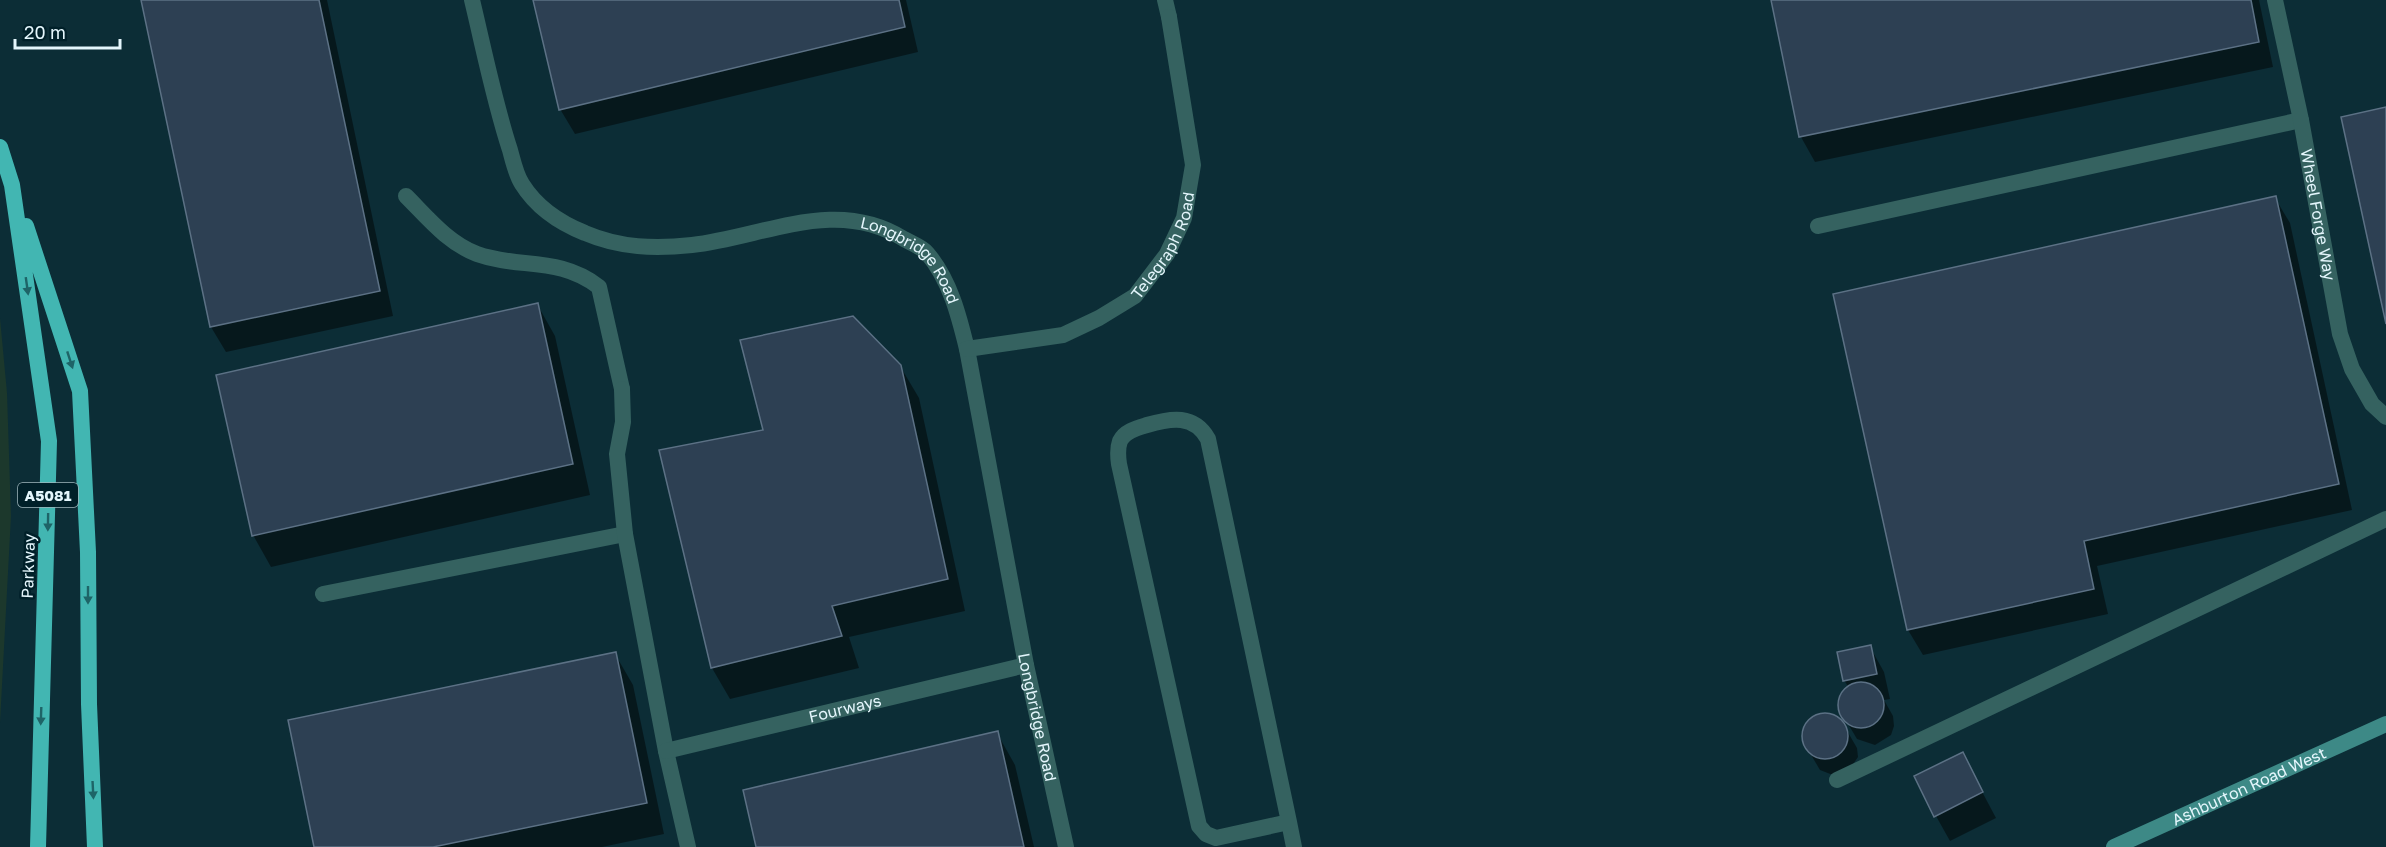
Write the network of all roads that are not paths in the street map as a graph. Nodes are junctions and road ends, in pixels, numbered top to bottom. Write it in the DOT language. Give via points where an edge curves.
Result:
graph roads {
  1 [pos="472,0"];
  2 [pos="1165,0"];
  3 [pos="2275,0"];
  4 [pos="2301,120"];
  5 [pos="0,147"];
  6 [pos="12,185"];
  7 [pos="406,196"];
  8 [pos="1818,226"];
  9 [pos="968,349"];
  10 [pos="2386,417"];
  11 [pos="2386,519"];
  12 [pos="625,534"];
  13 [pos="323,594"];
  14 [pos="1026,665"];
  15 [pos="2386,724"];
  16 [pos="666,751"];
  17 [pos="1837,780"];
  18 [pos="1289,822"];
  19 [pos="38,847"];
  20 [pos="96,847"];
  21 [pos="688,847"];
  22 [pos="1066,847"];
  23 [pos="1294,847"];
  24 [pos="2114,847"];
  1 -- 9 [label="street, Longbridge Road" via="521,183 540,207 594,237 639,248 694,245 818,218 858,220 885,229 926,252 957,309"];
  2 -- 9 [label="street, Telegraph Road" via="1193,165 1184,218 1167,254 1135,296 1099,318 1063,335"];
  3 -- 4 [label="street, Wheel Forge Way"];
  4 -- 8 [label="street"];
  4 -- 10 [label="street, Wheel Forge Way" via="2340,334 2352,369 2372,404"];
  5 -- 6 [label="highway, Parkway / A5081"];
  6 -- 19 [label="highway, Parkway / A5081, one-way" via="49,441"];
  6 -- 20 [label="highway, A5081, one-way" via="81,391"];
  7 -- 12 [label="street" via="453,242 478,254 563,268 599,287 622,389 623,422 617,454"];
  9 -- 14 [label="street, Longbridge Road"];
  11 -- 17 [label="street"];
  12 -- 13 [label="street"];
  12 -- 16 [label="street"];
  14 -- 16 [label="street, Fourways"];
  14 -- 22 [label="street, Longbridge Road"];
  15 -- 24 [label="main road, Ashburton Road West"];
  16 -- 21 [label="street"];
  18 -- 18 [label="street" via="1208,439 1203,429 1183,419 1170,418 1130,431 1121,439 1119,464 1198,826 1216,838"];
  18 -- 23 [label="street"];
}
